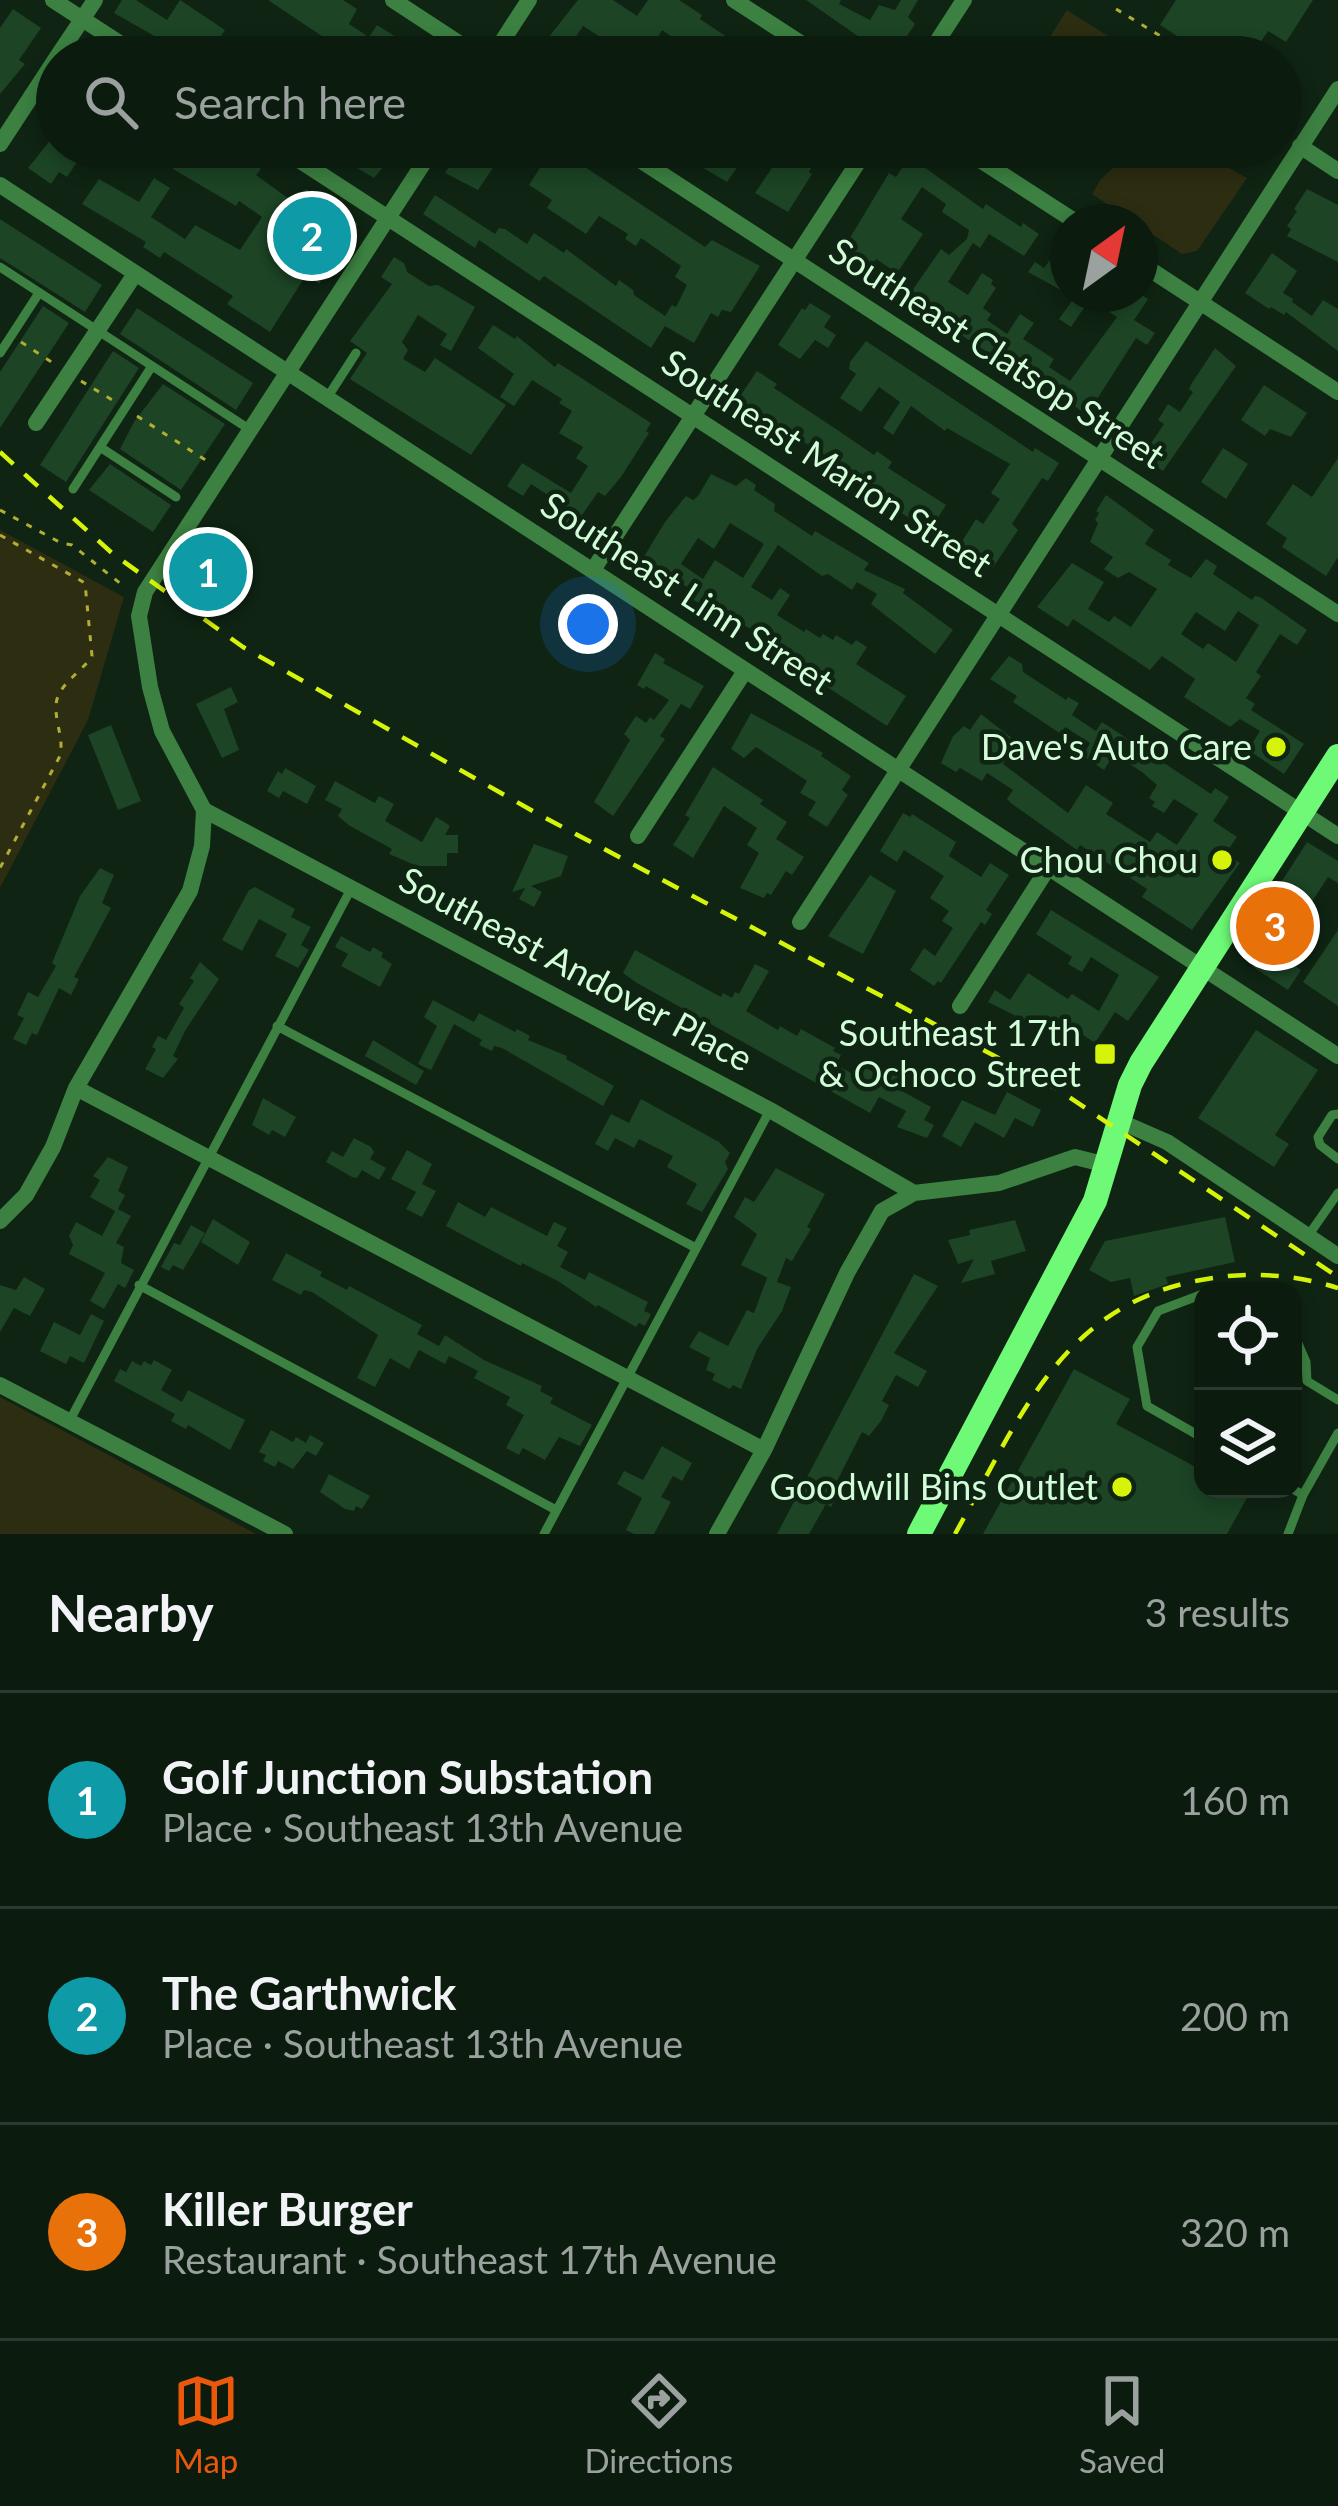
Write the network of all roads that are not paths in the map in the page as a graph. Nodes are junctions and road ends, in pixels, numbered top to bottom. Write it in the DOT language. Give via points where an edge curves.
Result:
graph roads {
  1 [pos="53,0"];
  2 [pos="94,0"];
  3 [pos="393,0"];
  4 [pos="530,0"];
  5 [pos="734,0"];
  6 [pos="964,0"];
  7 [pos="82,19"];
  8 [pos="71,36"];
  9 [pos="108,36"];
  10 [pos="448,36"];
  11 [pos="506,36"];
  12 [pos="790,36"];
  13 [pos="941,36"];
  14 [pos="36,89"];
  15 [pos="1338,89"];
  16 [pos="1302,143"];
  17 [pos="0,144"];
  18 [pos="1302,147"];
  19 [pos="311,168"];
  20 [pos="420,168"];
  21 [pos="652,168"];
  22 [pos="854,168"];
  23 [pos="992,168"];
  24 [pos="1286,168"];
  25 [pos="1338,171"];
  26 [pos="0,185"];
  27 [pos="1050,205"];
  28 [pos="388,218"];
  29 [pos="794,260"];
  30 [pos="0,267"];
  31 [pos="135,274"];
  32 [pos="1158,275"];
  33 [pos="39,292"];
  34 [pos="1198,301"];
  35 [pos="98,331"];
  36 [pos="0,353"];
  37 [pos="356,353"];
  38 [pos="152,366"];
  39 [pos="286,372"];
  40 [pos="1338,392"];
  41 [pos="328,398"];
  42 [pos="693,415"];
  43 [pos="36,423"];
  44 [pos="249,429"];
  45 [pos="100,447"];
  46 [pos="1100,460"];
  47 [pos="73,489"];
  48 [pos="176,497"];
  49 [pos="593,570"];
  50 [pos="998,614"];
  51 [pos="1338,614"];
  52 [pos="745,671"];
  53 [pos="1338,757"];
  54 [pos="897,771"];
  55 [pos="204,810"];
  56 [pos="1302,812"];
  57 [pos="638,836"];
  58 [pos="1338,836"];
  59 [pos="1048,868"];
  60 [pos="352,887"];
  61 [pos="800,922"];
  62 [pos="1201,968"];
  63 [pos="960,1006"];
  64 [pos="278,1026"];
  65 [pos="1338,1056"];
  66 [pos="76,1088"];
  67 [pos="770,1110"];
  68 [pos="1338,1114"];
  69 [pos="1119,1121"];
  70 [pos="208,1156"];
  71 [pos="1338,1159"];
  72 [pos="1108,1165"];
  73 [pos="914,1193"];
  74 [pos="1338,1193"];
  75 [pos="0,1221"];
  76 [pos="1308,1236"];
  77 [pos="696,1248"];
  78 [pos="1338,1256"];
  79 [pos="140,1285"];
  80 [pos="1194,1298"];
  81 [pos="1302,1353"];
  82 [pos="628,1378"];
  83 [pos="0,1385"];
  84 [pos="1338,1400"];
  85 [pos="68,1421"];
  86 [pos="1194,1433"];
  87 [pos="1338,1433"];
  88 [pos="764,1450"];
  89 [pos="1302,1486"];
  90 [pos="1297,1498"];
  91 [pos="556,1510"];
  92 [pos="285,1534"];
  93 [pos="544,1534"];
  94 [pos="717,1534"];
  95 [pos="919,1534"];
  96 [pos="1288,1534"];
  1 -- 7 [label="street"];
  2 -- 7 [label="street"];
  3 -- 10 [label="street"];
  4 -- 11 [label="street"];
  5 -- 12 [label="street"];
  6 -- 13 [label="street"];
  7 -- 8 [label="street"];
  7 -- 9 [label="street"];
  14 -- 17 [label="street"];
  15 -- 16 [label="street"];
  18 -- 25 [label="street"];
  19 -- 28 [label="street, Southeast Marion Street"];
  20 -- 28 [label="street"];
  21 -- 29 [label="street, Southeast Clatsop Street"];
  22 -- 29 [label="street"];
  23 -- 27 [label="street"];
  24 -- 34 [label="street"];
  26 -- 31 [label="street, Southeast Linn Street"];
  28 -- 39 [label="street"];
  28 -- 42 [label="street, Southeast Marion Street"];
  29 -- 42 [label="street"];
  29 -- 46 [label="street, Southeast Clatsop Street"];
  30 -- 33 [label="lane"];
  31 -- 35 [label="street"];
  31 -- 39 [label="street, Southeast Linn Street"];
  32 -- 34 [label="street"];
  33 -- 35 [label="lane"];
  33 -- 36 [label="lane"];
  34 -- 40 [label="street"];
  34 -- 46 [label="street"];
  35 -- 38 [label="lane"];
  35 -- 43 [label="street"];
  37 -- 41 [label="lane"];
  38 -- 44 [label="lane"];
  38 -- 45 [label="lane"];
  39 -- 41 [label="street, Southeast Linn Street"];
  39 -- 44 [label="street"];
  41 -- 49 [label="street, Southeast Linn Street"];
  42 -- 49 [label="street"];
  42 -- 50 [label="street, Southeast Marion Street"];
  44 -- 55 [label="street" via="142,601 140,630 162,731"];
  45 -- 47 [label="lane"];
  45 -- 48 [label="lane"];
  46 -- 50 [label="street"];
  46 -- 51 [label="street, Southeast Clatsop Street"];
  49 -- 52 [label="street, Southeast Linn Street"];
  50 -- 54 [label="street"];
  50 -- 56 [label="street, Southeast Marion Street"];
  52 -- 54 [label="street, Southeast Linn Street"];
  52 -- 57 [label="street"];
  53 -- 56 [label="main road"];
  54 -- 59 [label="street, Southeast Linn Street"];
  54 -- 61 [label="street"];
  55 -- 60 [label="street, Southeast Andover Place"];
  55 -- 66 [label="street" via="190,891"];
  56 -- 58 [label="street, Southeast Marion Street"];
  56 -- 62 [label="main road"];
  59 -- 62 [label="street, Southeast Linn Street"];
  59 -- 63 [label="street"];
  60 -- 64 [label="lane"];
  60 -- 67 [label="street, Southeast Andover Place"];
  62 -- 65 [label="street, Southeast Linn Street"];
  62 -- 69 [label="main road" via="1141,1063"];
  64 -- 70 [label="lane"];
  64 -- 77 [label="lane"];
  66 -- 70 [label="street"];
  66 -- 75 [label="street" via="53,1148"];
  67 -- 73 [label="street, Southeast Andover Place"];
  67 -- 77 [label="lane"];
  68 -- 71 [label="lane" via="1318,1137"];
  69 -- 72 [label="main road"];
  69 -- 76 [label="street" via="1167,1142"];
  70 -- 79 [label="lane"];
  70 -- 82 [label="street"];
  72 -- 73 [label="street" via="1075,1156 999,1183"];
  72 -- 95 [label="main road"];
  73 -- 88 [label="street" via="869,1228"];
  74 -- 76 [label="lane"];
  76 -- 78 [label="street"];
  77 -- 82 [label="lane"];
  79 -- 85 [label="lane"];
  79 -- 91 [label="lane"];
  80 -- 86 [label="lane" via="1158,1311 1137,1347 1147,1406"];
  81 -- 84 [label="lane" via="1307,1381"];
  82 -- 88 [label="street"];
  82 -- 91 [label="lane"];
  83 -- 85 [label="street"];
  85 -- 92 [label="street"];
  87 -- 89 [label="lane"];
  88 -- 94 [label="street"];
  90 -- 96 [label="lane"];
  91 -- 93 [label="lane"];
}
